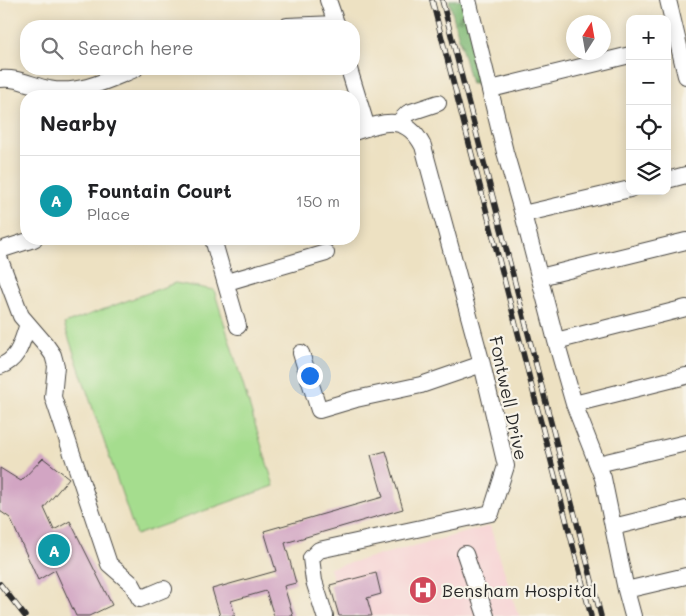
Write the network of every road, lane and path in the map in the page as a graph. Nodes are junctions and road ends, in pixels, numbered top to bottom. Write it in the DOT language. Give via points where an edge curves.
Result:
graph roads {
  1 [pos="328,0"];
  2 [pos="468,0"];
  3 [pos="668,0"];
  4 [pos="334,20"];
  5 [pos="677,44"];
  6 [pos="626,56"];
  7 [pos="121,75"];
  8 [pos="350,75"];
  9 [pos="686,76"];
  10 [pos="0,79"];
  11 [pos="490,89"];
  12 [pos="55,90"];
  13 [pos="72,90"];
  14 [pos="353,90"];
  15 [pos="438,102"];
  16 [pos="398,123"];
  17 [pos="360,130"];
  18 [pos="686,175"];
  19 [pos="671,179"];
  20 [pos="626,190"];
  21 [pos="523,214"];
  22 [pos="686,241"];
  23 [pos="20,244"];
  24 [pos="215,245"];
  25 [pos="0,250"];
  26 [pos="326,253"];
  27 [pos="0,260"];
  28 [pos="540,277"];
  29 [pos="226,282"];
  30 [pos="686,308"];
  31 [pos="28,324"];
  32 [pos="238,326"];
  33 [pos="556,341"];
  34 [pos="302,353"];
  35 [pos="482,364"];
  36 [pos="0,366"];
  37 [pos="686,376"];
  38 [pos="574,404"];
  39 [pos="686,442"];
  40 [pos="598,464"];
  41 [pos="686,509"];
  42 [pos="613,527"];
  43 [pos="465,554"];
  44 [pos="686,576"];
  45 [pos="164,589"];
  46 [pos="626,590"];
  47 [pos="325,616"];
  48 [pos="486,616"];
  49 [pos="633,616"];
  1 -- 4 [label="street"];
  2 -- 11 [label="street"];
  3 -- 5 [label="street"];
  5 -- 9 [label="street"];
  6 -- 11 [label="street"];
  7 -- 13 [label="street" via="100,84"];
  8 -- 14 [label="street"];
  10 -- 12 [label="street" via="20,80"];
  11 -- 21 [label="street"];
  15 -- 16 [label="street" via="408,113"];
  16 -- 17 [label="street" via="386,122"];
  16 -- 35 [label="street, Fontwell Drive" via="412,130 423,146"];
  18 -- 19 [label="street"];
  20 -- 21 [label="street"];
  21 -- 28 [label="street"];
  22 -- 28 [label="street"];
  23 -- 25 [label="street"];
  24 -- 29 [label="street"];
  26 -- 29 [label="street"];
  27 -- 31 [label="street" via="21,316"];
  28 -- 33 [label="street"];
  29 -- 32 [label="street"];
  30 -- 33 [label="street"];
  31 -- 36 [label="street" via="17,354"];
  31 -- 45 [label="street" via="53,355 56,405 109,564 132,584 140,599"];
  33 -- 38 [label="street"];
  34 -- 35 [label="street" via="319,410 421,385"];
  35 -- 47 [label="street, Fontwell Drive" via="506,466 491,513 319,550 311,558"];
  37 -- 38 [label="street"];
  38 -- 40 [label="street"];
  39 -- 40 [label="street"];
  40 -- 42 [label="street"];
  41 -- 42 [label="street"];
  42 -- 46 [label="street"];
  43 -- 48 [label="street"];
  44 -- 46 [label="street"];
  46 -- 49 [label="street"];
}
